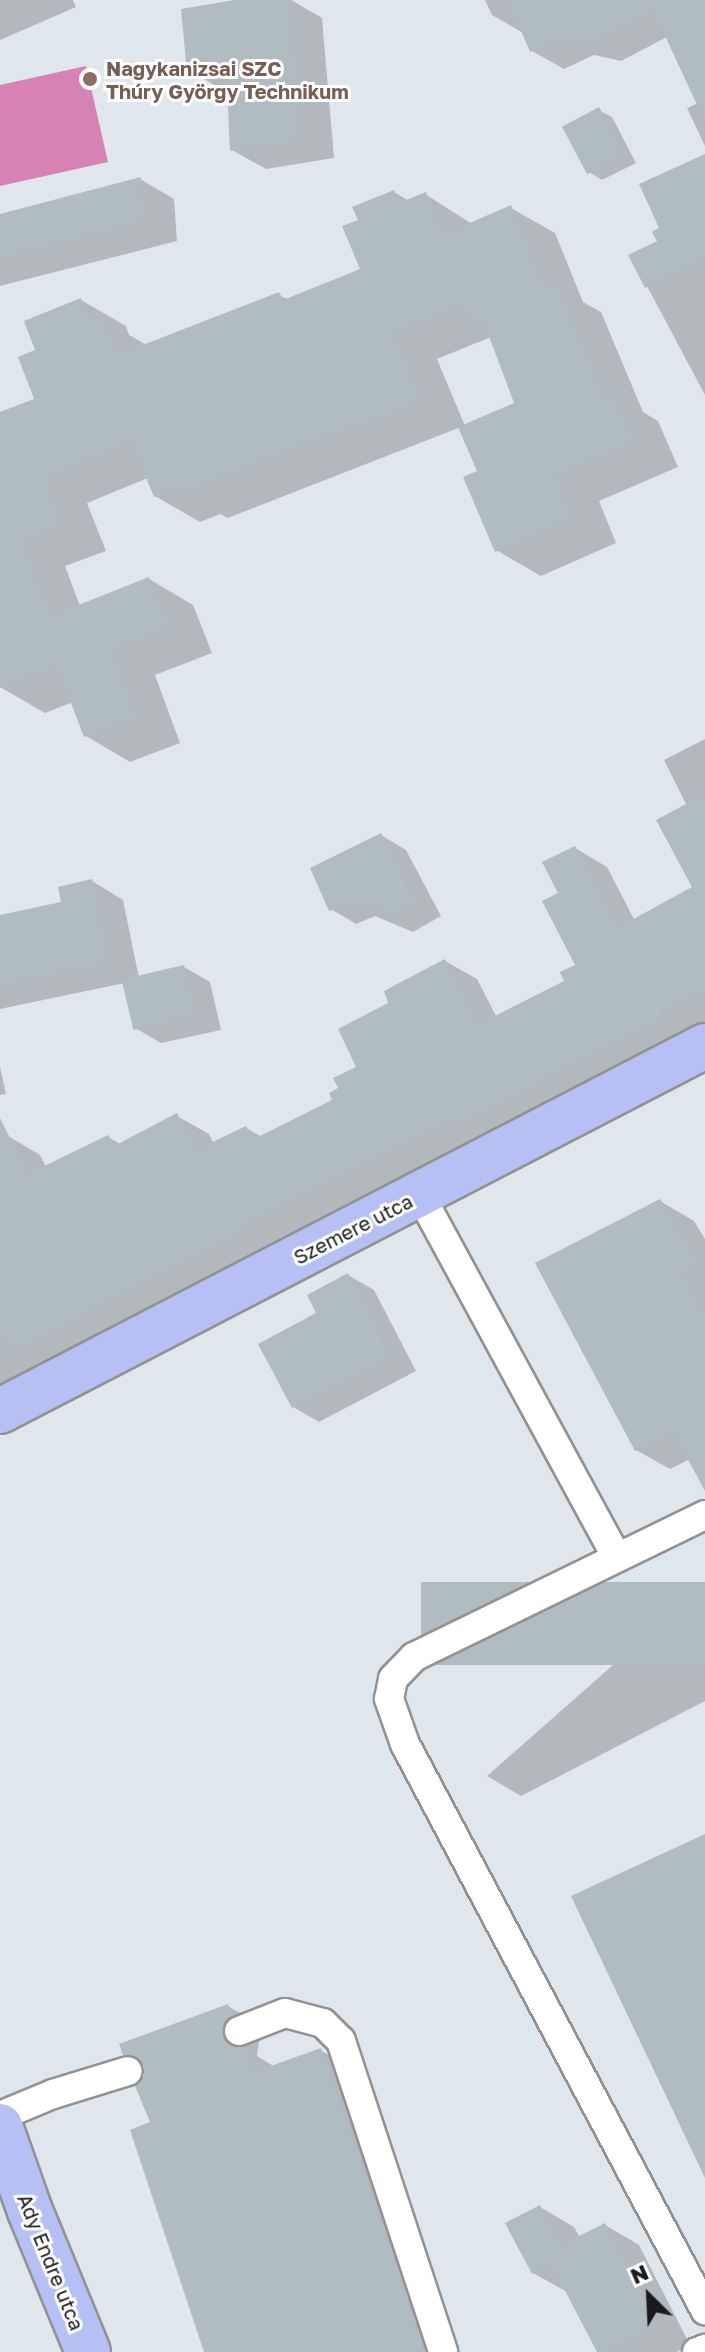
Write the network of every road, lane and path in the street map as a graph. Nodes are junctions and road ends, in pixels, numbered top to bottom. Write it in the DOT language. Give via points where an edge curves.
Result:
graph roads {
  1 [pos="705,1046"];
  2 [pos="420,1195"];
  3 [pos="0,1411"];
  4 [pos="705,1515"];
  5 [pos="616,1556"];
  6 [pos="239,2031"];
  7 [pos="128,2071"];
  8 [pos="0,2116"];
  9 [pos="0,2126"];
  10 [pos="705,2310"];
  11 [pos="705,2349"];
  12 [pos="88,2352"];
  13 [pos="443,2352"];
  14 [pos="697,2352"];
  1 -- 2 [label="main road, Szemere utca"];
  2 -- 3 [label="main road, Szemere utca"];
  2 -- 5 [label="lane"];
  4 -- 5 [label="lane"];
  5 -- 10 [label="lane" via="414,1657 393,1679 389,1699 405,1744"];
  6 -- 13 [label="lane" via="285,2013 323,2023 341,2041"];
  7 -- 8 [label="lane"];
  9 -- 12 [label="main road, Ady Endre utca"];
  11 -- 14 [label="lane"];
}
